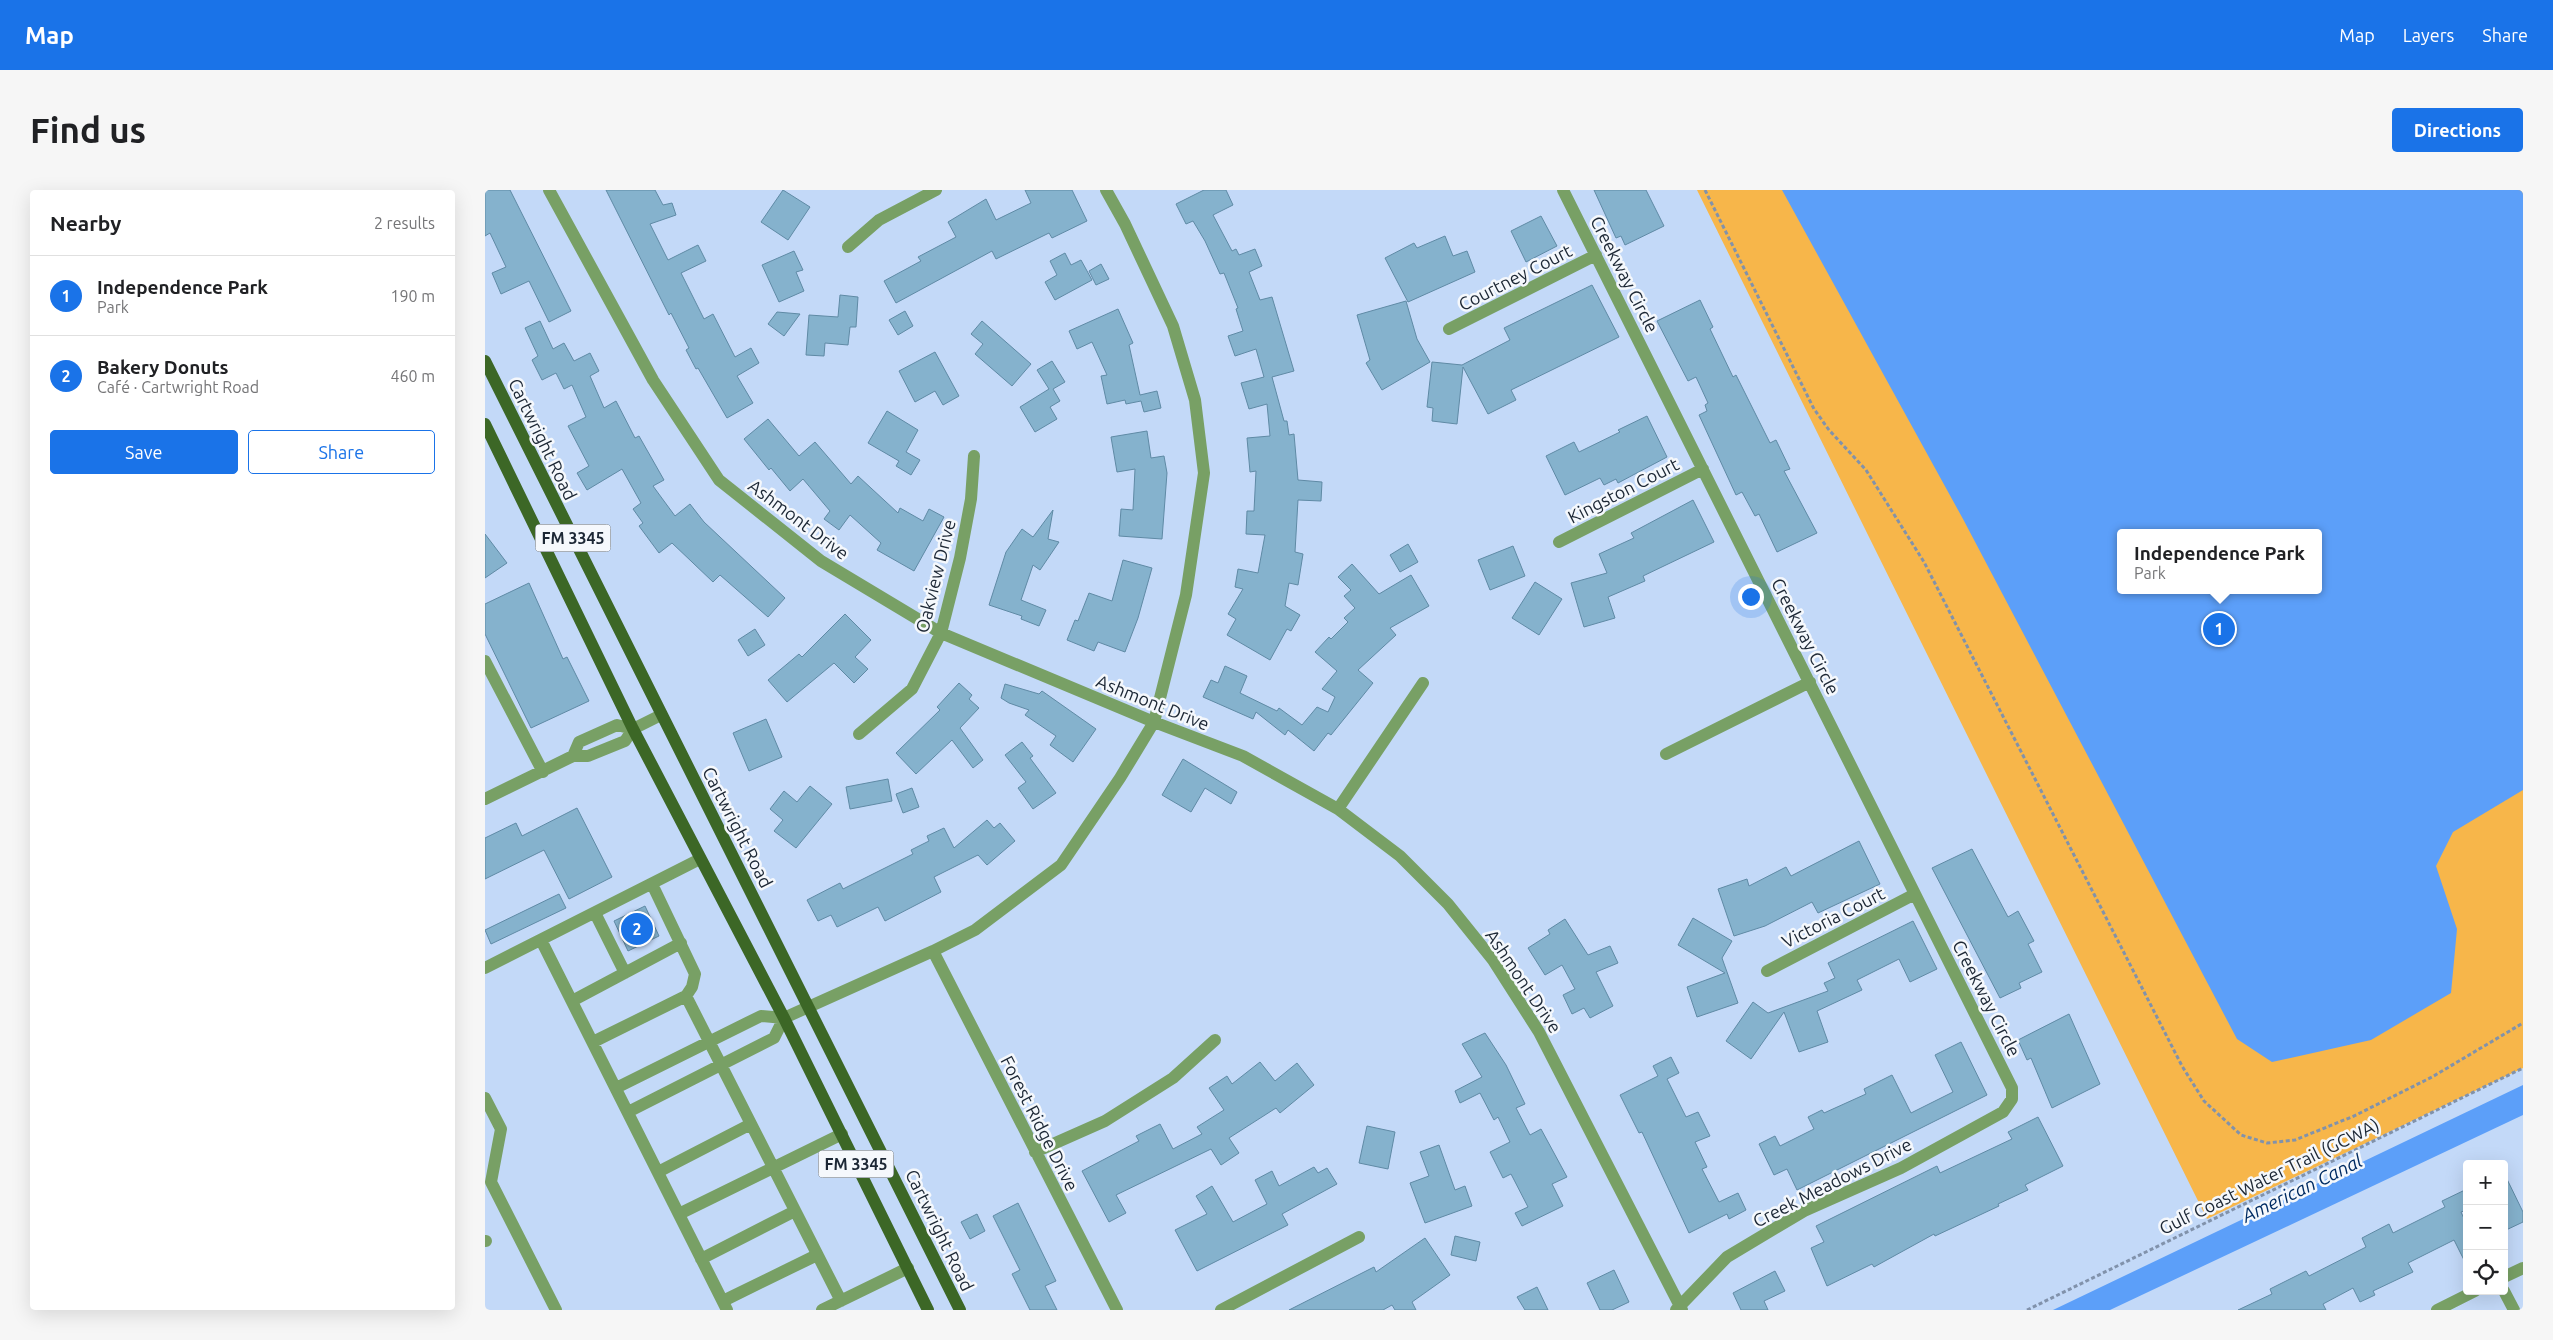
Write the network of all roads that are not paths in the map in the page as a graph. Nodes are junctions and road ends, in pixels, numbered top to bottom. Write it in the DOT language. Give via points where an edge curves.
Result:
graph roads {
  1 [pos="549,190"];
  2 [pos="937,190"];
  3 [pos="1106,190"];
  4 [pos="1563,190"];
  5 [pos="848,247"];
  6 [pos="1596,255"];
  7 [pos="1449,330"];
  8 [pos="485,361"];
  9 [pos="485,424"];
  10 [pos="974,456"];
  11 [pos="1703,469"];
  12 [pos="1559,542"];
  13 [pos="941,633"];
  14 [pos="485,661"];
  15 [pos="1810,682"];
  16 [pos="1423,683"];
  17 [pos="661,715"];
  18 [pos="1153,722"];
  19 [pos="633,729"];
  20 [pos="859,734"];
  21 [pos="1666,754"];
  22 [pos="573,756"];
  23 [pos="543,772"];
  24 [pos="485,799"];
  25 [pos="1338,809"];
  26 [pos="701,859"];
  27 [pos="652,884"];
  28 [pos="1915,894"];
  29 [pos="595,912"];
  30 [pos="541,940"];
  31 [pos="681,943"];
  32 [pos="933,951"];
  33 [pos="485,968"];
  34 [pos="1767,971"];
  35 [pos="625,972"];
  36 [pos="686,996"];
  37 [pos="572,1001"];
  38 [pos="810,1005"];
  39 [pos="783,1018"];
  40 [pos="1215,1040"];
  41 [pos="593,1042"];
  42 [pos="709,1042"];
  43 [pos="721,1064"];
  44 [pos="615,1088"];
  45 [pos="485,1098"];
  46 [pos="2011,1099"];
  47 [pos="628,1112"];
  48 [pos="751,1124"];
  49 [pos="841,1134"];
  50 [pos="1035,1152"];
  51 [pos="773,1168"];
  52 [pos="658,1172"];
  53 [pos="795,1211"];
  54 [pos="679,1214"];
  55 [pos="1359,1237"];
  56 [pos="817,1255"];
  57 [pos="701,1258"];
  58 [pos="908,1268"];
  59 [pos="2523,1268"];
  60 [pos="2508,1275"];
  61 [pos="2467,1295"];
  62 [pos="2506,1295"];
  63 [pos="841,1301"];
  64 [pos="725,1305"];
  65 [pos="1680,1309"];
  66 [pos="556,1310"];
  67 [pos="822,1310"];
  68 [pos="928,1310"];
  69 [pos="960,1310"];
  70 [pos="1117,1310"];
  71 [pos="1221,1310"];
  72 [pos="2437,1310"];
  73 [pos="2514,1310"];
  1 -- 13 [label="street, Ashmont Drive" via="653,380 719,480 821,561"];
  2 -- 5 [label="street" via="879,220"];
  3 -- 18 [label="street" via="1173,326 1195,400 1204,473 1187,595"];
  4 -- 6 [label="street, Creekway Circle"];
  6 -- 7 [label="street, Courtney Court"];
  6 -- 11 [label="street, Creekway Circle"];
  8 -- 17 [label="main road, Cartwright Road / FM 3345"];
  9 -- 19 [label="main road, FM 3345"];
  10 -- 13 [label="street, Oakview Drive" via="968,516"];
  11 -- 12 [label="street, Kingston Court"];
  11 -- 15 [label="street, Creekway Circle"];
  13 -- 18 [label="street, Ashmont Drive"];
  13 -- 20 [label="street, Oakview Drive" via="912,689"];
  14 -- 23 [label="street"];
  15 -- 21 [label="street"];
  15 -- 28 [label="street, Creekway Circle"];
  16 -- 25 [label="street"];
  17 -- 19 [label="street"];
  17 -- 38 [label="main road, Cartwright Road / FM 3345"];
  18 -- 25 [label="street, Ashmont Drive" via="1243,756"];
  18 -- 32 [label="street" via="1120,778 1061,865 975,930"];
  19 -- 22 [label="street" via="625,741 588,756"];
  19 -- 22 [label="street" via="617,725 609,728 579,742"];
  19 -- 26 [label="main road, FM 3345"];
  22 -- 23 [label="street"];
  23 -- 24 [label="street"];
  25 -- 65 [label="street, Ashmont Drive" via="1400,856 1448,904 1493,960 1539,1032"];
  26 -- 27 [label="street"];
  26 -- 39 [label="main road, FM 3345"];
  27 -- 29 [label="street"];
  27 -- 31 [label="street"];
  28 -- 34 [label="street, Victoria Court"];
  28 -- 46 [label="street, Creekway Circle" via="2012,1088"];
  29 -- 30 [label="street"];
  29 -- 35 [label="street"];
  30 -- 33 [label="street"];
  30 -- 37 [label="street"];
  31 -- 35 [label="street"];
  31 -- 36 [label="street" via="695,974"];
  32 -- 38 [label="street"];
  32 -- 50 [label="street, Forest Ridge Drive"];
  35 -- 37 [label="street"];
  36 -- 41 [label="street"];
  36 -- 42 [label="street"];
  37 -- 41 [label="street"];
  38 -- 39 [label="street"];
  38 -- 69 [label="main road, Cartwright Road / FM 3345"];
  39 -- 42 [label="street" via="761,1016"];
  39 -- 43 [label="street" via="774,1038"];
  39 -- 49 [label="main road, FM 3345"];
  40 -- 50 [label="street" via="1173,1078 1105,1121"];
  41 -- 44 [label="street"];
  42 -- 43 [label="street"];
  42 -- 44 [label="street"];
  43 -- 47 [label="street"];
  43 -- 48 [label="street"];
  44 -- 47 [label="street"];
  45 -- 66 [label="street" via="501,1129 491,1182"];
  46 -- 65 [label="street, Creek Meadows Drive" via="2003,1112 1995,1117 1901,1168 1804,1211 1727,1257"];
  47 -- 52 [label="street"];
  48 -- 51 [label="street"];
  48 -- 52 [label="street"];
  49 -- 51 [label="street"];
  49 -- 58 [label="main road, FM 3345"];
  50 -- 70 [label="street, Forest Ridge Drive"];
  51 -- 53 [label="street"];
  51 -- 54 [label="street"];
  52 -- 54 [label="street"];
  53 -- 56 [label="street"];
  53 -- 57 [label="street"];
  54 -- 57 [label="street"];
  55 -- 71 [label="street"];
  56 -- 63 [label="street"];
  56 -- 64 [label="street"];
  57 -- 64 [label="street"];
  58 -- 63 [label="street"];
  58 -- 68 [label="main road, FM 3345"];
  59 -- 60 [label="street"];
  61 -- 72 [label="street"];
  62 -- 73 [label="street"];
  63 -- 67 [label="street"];
}
